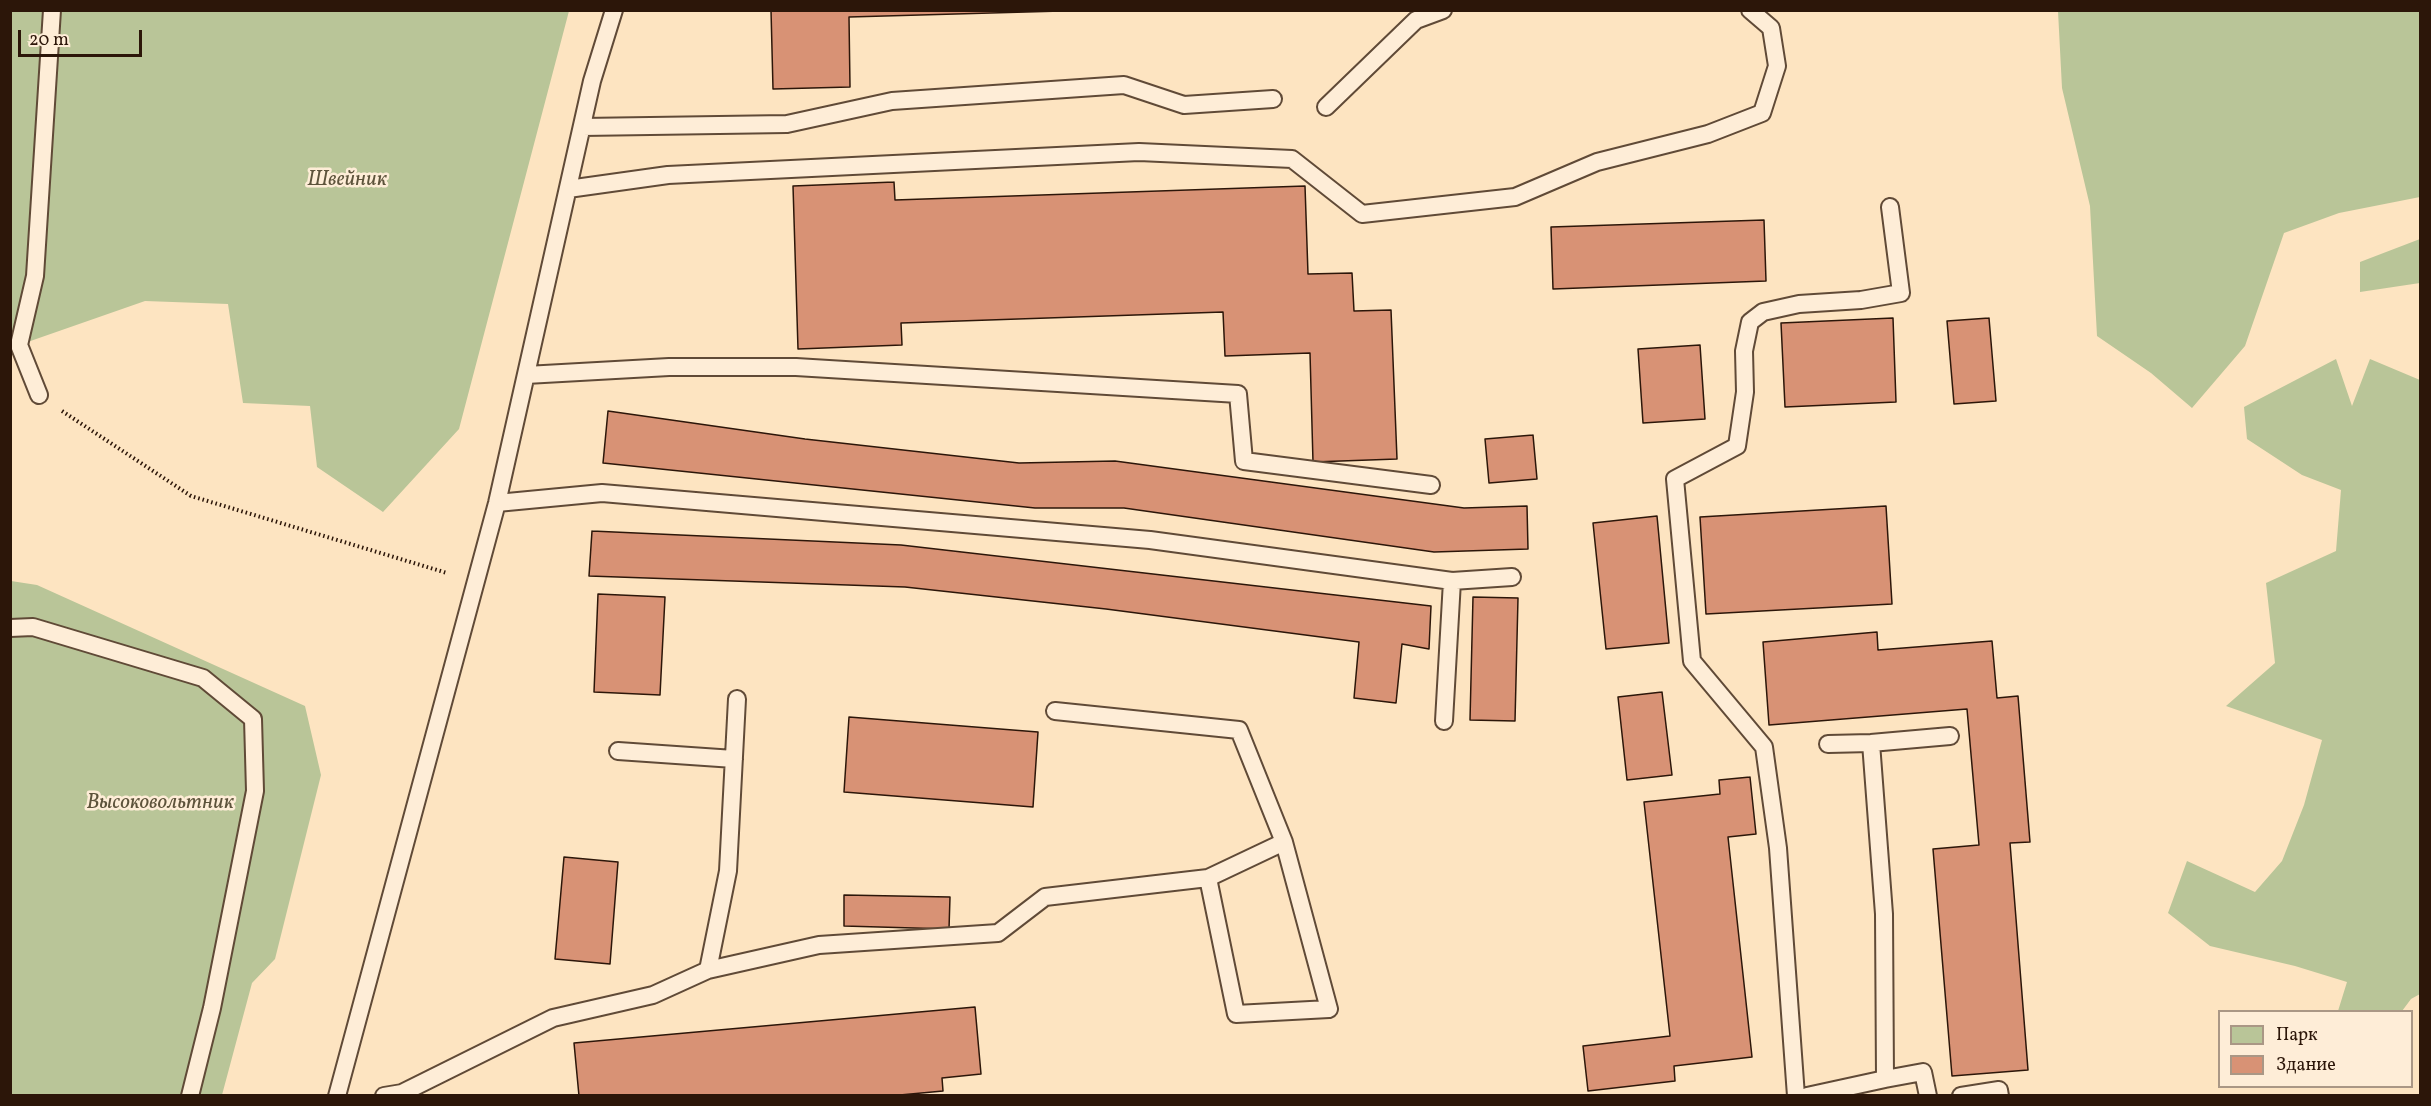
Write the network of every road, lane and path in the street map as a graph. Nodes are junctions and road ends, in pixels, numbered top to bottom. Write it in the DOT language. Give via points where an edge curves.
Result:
graph roads {
  1 [pos="52,10"];
  2 [pos="614,10"];
  3 [pos="1443,10"];
  4 [pos="1749,10"];
  5 [pos="1273,99"];
  6 [pos="1326,107"];
  7 [pos="582,127"];
  8 [pos="568,189"];
  9 [pos="1890,207"];
  10 [pos="526,375"];
  11 [pos="39,395"];
  12 [pos="1431,485"];
  13 [pos="497,503"];
  14 [pos="1512,577"];
  15 [pos="1452,581"];
  16 [pos="476,582"];
  17 [pos="10,628"];
  18 [pos="737,699"];
  19 [pos="1055,711"];
  20 [pos="1444,721"];
  21 [pos="1950,736"];
  22 [pos="1872,743"];
  23 [pos="1828,744"];
  24 [pos="618,751"];
  25 [pos="734,759"];
  26 [pos="1284,842"];
  27 [pos="1208,878"];
  28 [pos="708,970"];
  29 [pos="1885,1079"];
  30 [pos="190,1095"];
  31 [pos="337,1095"];
  32 [pos="384,1095"];
  33 [pos="1797,1095"];
  34 [pos="1807,1095"];
  35 [pos="1928,1095"];
  36 [pos="1961,1095"];
  37 [pos="2000,1095"];
  1 -- 11 [label="lane" via="35,276 19,345"];
  2 -- 7 [label="lane"];
  3 -- 6 [label="lane" via="1416,20"];
  4 -- 8 [label="lane" via="1771,28 1777,66 1762,112 1708,134 1598,162 1515,197 1362,213 1292,159 1139,152 668,175"];
  5 -- 7 [label="lane" via="1184,105 1124,85 892,101 787,124"];
  7 -- 8 [label="lane"];
  8 -- 10 [label="lane"];
  9 -- 33 [label="lane" via="1900,293 1799,304 1763,312 1750,322 1737,446 1675,479 1692,661 1764,747 1778,848"];
  10 -- 12 [label="lane" via="669,367 796,367 1238,394 1244,461"];
  10 -- 13 [label="lane"];
  11 -- 16 [label="path" via="191,496"];
  13 -- 15 [label="lane" via="602,493 1150,540"];
  13 -- 16 [label="lane"];
  14 -- 15 [label="lane"];
  15 -- 20 [label="lane"];
  16 -- 31 [label="lane"];
  17 -- 30 [label="lane" via="33,627 203,678 253,719 255,791 212,1008"];
  18 -- 25 [label="lane"];
  19 -- 26 [label="lane" via="1239,730"];
  21 -- 22 [label="lane"];
  22 -- 23 [label="lane"];
  22 -- 29 [label="lane" via="1884,914"];
  24 -- 25 [label="lane"];
  25 -- 28 [label="lane" via="728,871"];
  26 -- 27 [label="lane"];
  26 -- 27 [label="lane" via="1329,1009 1236,1014"];
  27 -- 28 [label="lane" via="1045,897 998,933 819,945"];
  28 -- 32 [label="lane" via="653,995 553,1018 402,1093"];
  29 -- 34 [label="lane"];
  29 -- 35 [label="lane" via="1923,1072"];
  36 -- 37 [label="lane" via="1999,1090"];
}
